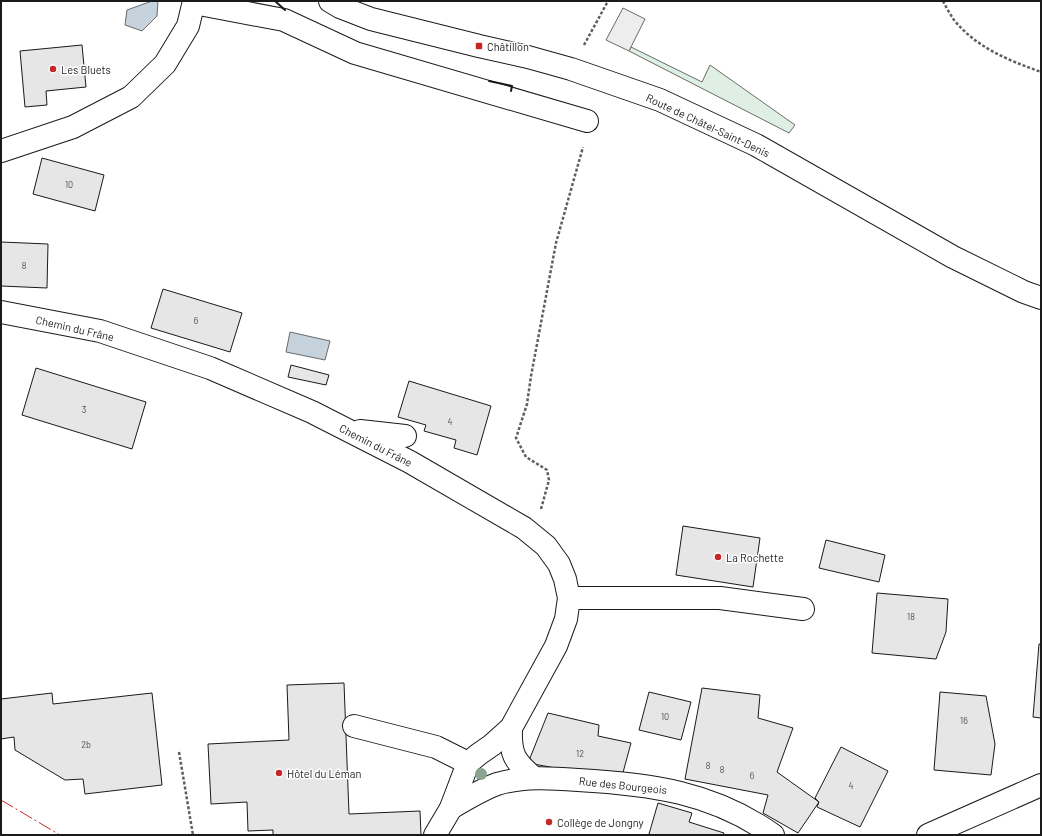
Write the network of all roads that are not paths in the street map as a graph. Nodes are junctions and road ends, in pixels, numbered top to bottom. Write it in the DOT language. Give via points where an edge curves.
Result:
graph roads {
  1 [pos="330,1"];
  2 [pos="194,2"];
  3 [pos="587,122"];
  4 [pos="1,151"];
  5 [pos="1041,298"];
  6 [pos="1,312"];
  7 [pos="345,429"];
  8 [pos="405,436"];
  9 [pos="569,598"];
  10 [pos="803,609"];
  11 [pos="354,726"];
  12 [pos="511,728"];
  13 [pos="468,763"];
  14 [pos="534,778"];
  15 [pos="1041,785"];
  16 [pos="452,808"];
  17 [pos="435,835"];
  18 [pos="773,835"];
  19 [pos="928,835"];
  1 -- 5 [label="street, Route de Châtel-Saint-Denis" via="372,19 571,69 660,100 756,145 954,257"];
  2 -- 3 [label="street" via="284,20 355,53"];
  2 -- 4 [label="street" via="188,26 165,64 131,97 73,127"];
  6 -- 7 [label="street, Chemin du Frâne" via="100,331 210,368"];
  7 -- 8 [label="street"];
  7 -- 9 [label="street, Chemin du Frâne" via="410,462 529,533 546,546 559,564"];
  9 -- 10 [label="street" via="720,598"];
  9 -- 12 [label="street, Chemin du Frâne" via="566,619 556,646"];
  11 -- 13 [label="street" via="436,747"];
  12 -- 13 [label="street"];
  12 -- 14 [label="street" via="510,745 514,756 522,768"];
  13 -- 16 [label="street"];
  14 -- 16 [label="street, Rue des Bourgeois" via="497,784"];
  14 -- 18 [label="street, Rue des Bourgeois" via="652,786 689,794 728,808"];
  15 -- 19 [label="street"];
  16 -- 17 [label="street"];
}
